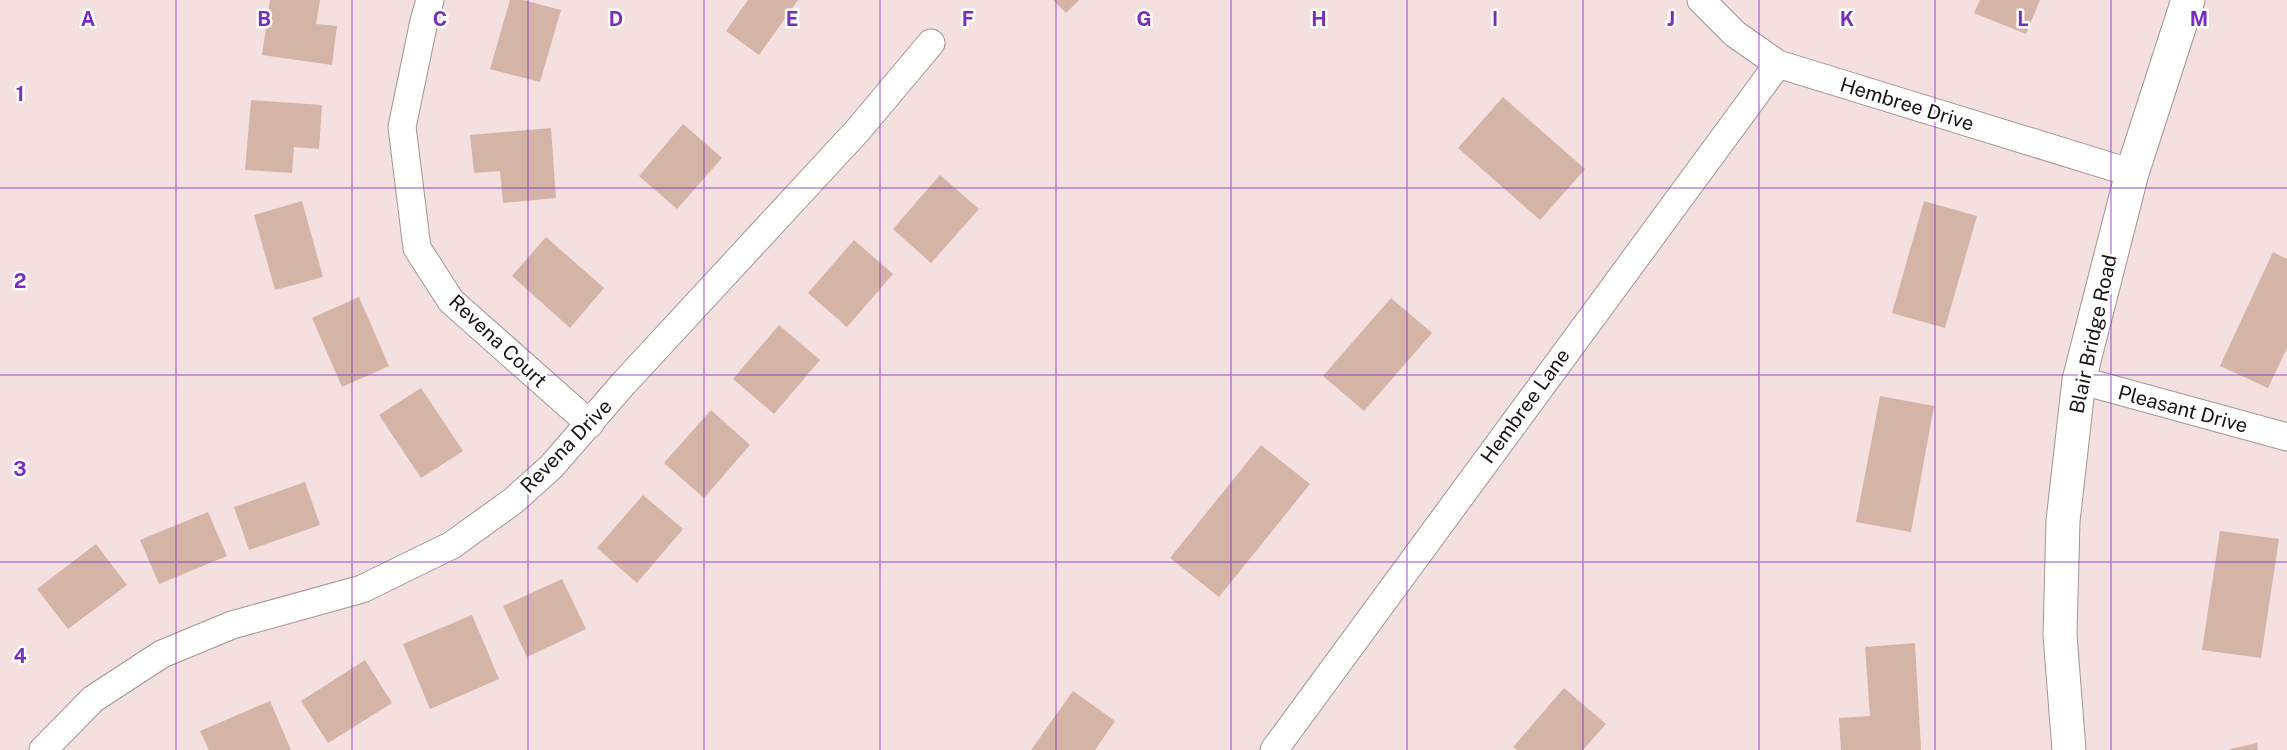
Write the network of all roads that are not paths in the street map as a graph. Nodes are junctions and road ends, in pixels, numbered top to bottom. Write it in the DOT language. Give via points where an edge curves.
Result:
graph roads {
  1 [pos="430,0"];
  2 [pos="1701,0"];
  3 [pos="2188,0"];
  4 [pos="931,42"];
  5 [pos="1778,64"];
  6 [pos="2132,173"];
  7 [pos="2079,380"];
  8 [pos="590,424"];
  9 [pos="2287,437"];
  10 [pos="43,750"];
  11 [pos="1274,750"];
  12 [pos="2069,750"];
  1 -- 8 [label="street, Revena Court" via="402,127 417,248 451,301"];
  2 -- 5 [label="street, Hembree Drive" via="1735,34"];
  3 -- 6 [label="street, Blair Bridge Road"];
  4 -- 8 [label="street, Revena Drive" via="858,130"];
  5 -- 6 [label="street, Hembree Drive"];
  5 -- 11 [label="street, Hembree Lane"];
  6 -- 7 [label="street, Blair Bridge Road"];
  7 -- 9 [label="street, Pleasant Drive"];
  7 -- 12 [label="street, Blair Bridge Road" via="2063,521 2060,624"];
  8 -- 10 [label="street, Revena Drive" via="513,501 452,545 362,589 232,625 162,654 93,699"];
}
